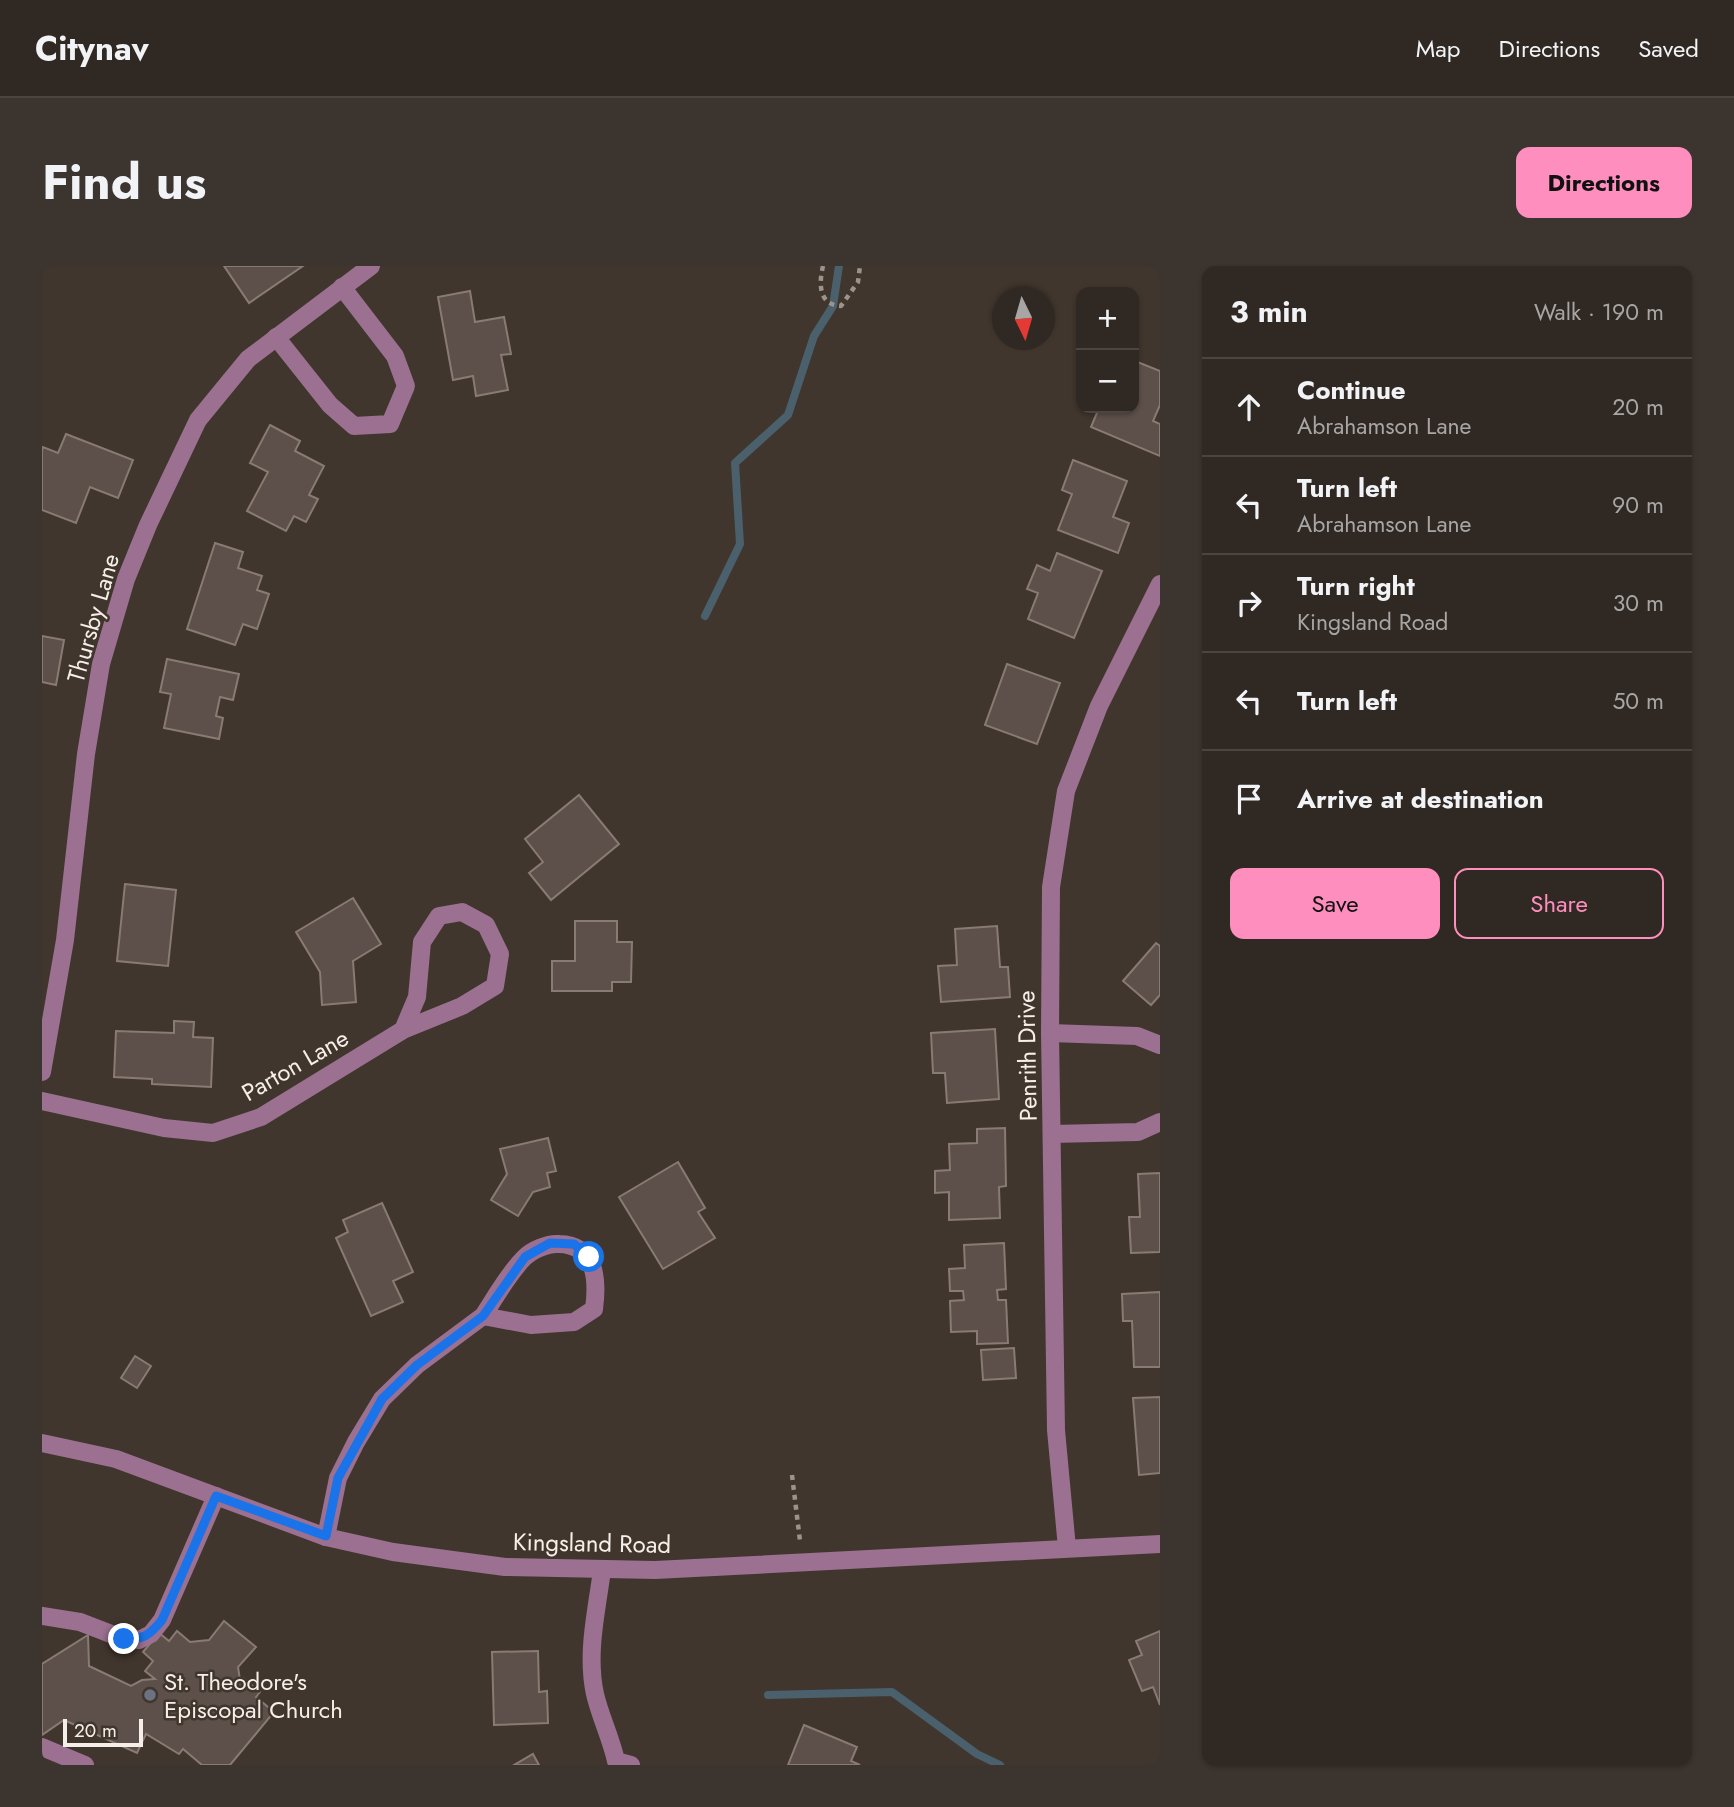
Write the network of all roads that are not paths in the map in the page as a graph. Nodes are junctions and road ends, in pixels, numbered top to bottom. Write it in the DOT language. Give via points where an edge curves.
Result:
graph roads {
  1 [pos="371,266"];
  2 [pos="342,287"];
  3 [pos="276,337"];
  4 [pos="1159,590"];
  5 [pos="403,1030"];
  6 [pos="1050,1033"];
  7 [pos="1160,1045"];
  8 [pos="42,1072"];
  9 [pos="42,1101"];
  10 [pos="1160,1122"];
  11 [pos="1052,1134"];
  12 [pos="483,1316"];
  13 [pos="42,1443"];
  14 [pos="216,1496"];
  15 [pos="326,1536"];
  16 [pos="1160,1544"];
  17 [pos="1067,1548"];
  18 [pos="602,1570"];
  19 [pos="42,1616"];
  20 [pos="42,1747"];
  21 [pos="620,1764"];
  22 [pos="85,1765"];
  1 -- 2 [label="street, Thursby Lane"];
  2 -- 3 [label="street, Thursby Lane"];
  2 -- 3 [label="street" via="395,356 406,386 390,424 354,426 330,405"];
  3 -- 8 [label="street, Thursby Lane" via="248,359 198,420 126,579 101,664 65,940"];
  4 -- 6 [label="street, Penrith Drive" via="1099,706 1066,791 1051,887"];
  5 -- 5 [label="street, Parton Lane" via="462,1006 495,986 500,954 486,925 462,912 439,916 422,942 417,997"];
  5 -- 9 [label="street, Parton Lane" via="261,1117 213,1133 164,1128"];
  6 -- 7 [label="street" via="1137,1035"];
  6 -- 11 [label="street, Penrith Drive"];
  10 -- 11 [label="street" via="1138,1132"];
  11 -- 17 [label="street, Penrith Drive" via="1056,1430"];
  12 -- 12 [label="street" via="531,1325 575,1322 594,1309 597,1287 589,1257 574,1244 550,1243 533,1252"];
  12 -- 15 [label="street" via="417,1365 382,1399 338,1478"];
  13 -- 14 [label="street, Kingsland Road" via="116,1459"];
  14 -- 15 [label="street, Kingsland Road"];
  14 -- 19 [label="street" via="162,1620 151,1634 139,1640 124,1639 80,1622"];
  15 -- 18 [label="street, Kingsland Road" via="393,1552 505,1567"];
  16 -- 17 [label="street, Kingsland Road"];
  17 -- 18 [label="street, Kingsland Road"];
  18 -- 21 [label="street" via="591,1646 595,1693"];
  20 -- 22 [label="street"];
}
